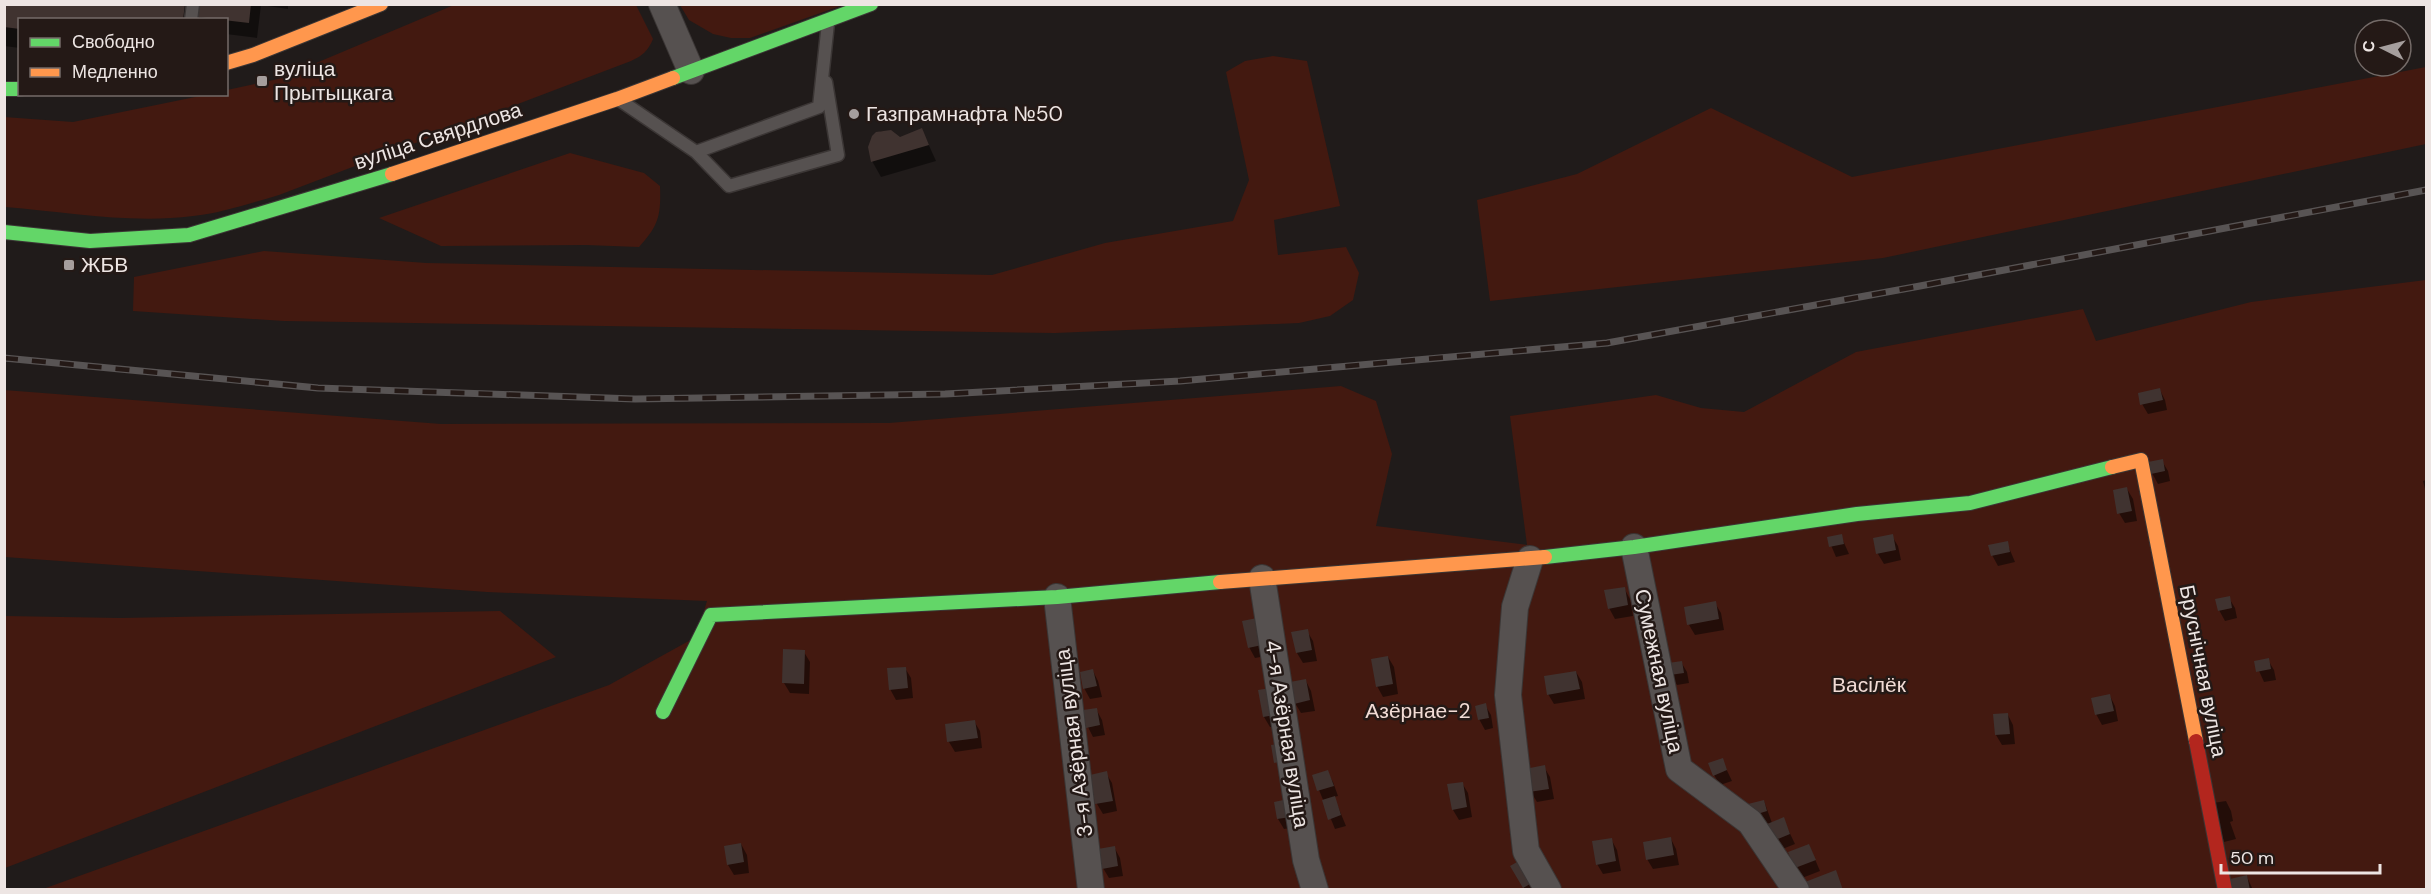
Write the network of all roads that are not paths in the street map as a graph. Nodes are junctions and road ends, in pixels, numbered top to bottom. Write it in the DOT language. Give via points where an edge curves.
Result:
graph roads {
  1 [pos="340,4"];
  2 [pos="381,4"];
  3 [pos="662,4"];
  4 [pos="871,4"];
  5 [pos="828,20"];
  6 [pos="338,21"];
  7 [pos="228,62"];
  8 [pos="824,65"];
  9 [pos="691,71"];
  10 [pos="617,99"];
  11 [pos="696,152"];
  12 [pos="4,232"];
  13 [pos="1634,547"];
  14 [pos="1530,559"];
  15 [pos="1262,578"];
  16 [pos="1057,597"];
  17 [pos="663,712"];
  18 [pos="1091,890"];
  19 [pos="1315,890"];
  20 [pos="1548,890"];
  21 [pos="1796,890"];
  22 [pos="2225,890"];
  1 -- 6 [label="lane"];
  2 -- 6 [label="street"];
  3 -- 9 [label="street"];
  4 -- 5 [label="street, вуліца Свярдлова"];
  5 -- 8 [label="lane"];
  5 -- 9 [label="street, вуліца Свярдлова"];
  6 -- 7 [label="street"];
  8 -- 11 [label="lane" via="819,107"];
  8 -- 11 [label="lane" via="838,155 729,186"];
  9 -- 10 [label="street, вуліца Свярдлова"];
  10 -- 11 [label="lane"];
  10 -- 12 [label="street, вуліца Свярдлова" via="431,162 189,235 90,241"];
  13 -- 14 [label="street"];
  13 -- 21 [label="street, Сумежная вуліца" via="1679,770 1750,822"];
  13 -- 22 [label="street, Бруснічная вуліца" via="1857,514 1970,503 2141,460"];
  14 -- 15 [label="street"];
  14 -- 20 [label="street" via="1515,607 1508,695 1526,850"];
  15 -- 16 [label="street"];
  15 -- 19 [label="street, 4-я Азёрная вуліца" via="1306,860"];
  16 -- 17 [label="street" via="711,615"];
  16 -- 18 [label="street, 3-я Азёрная вуліца"];
}
